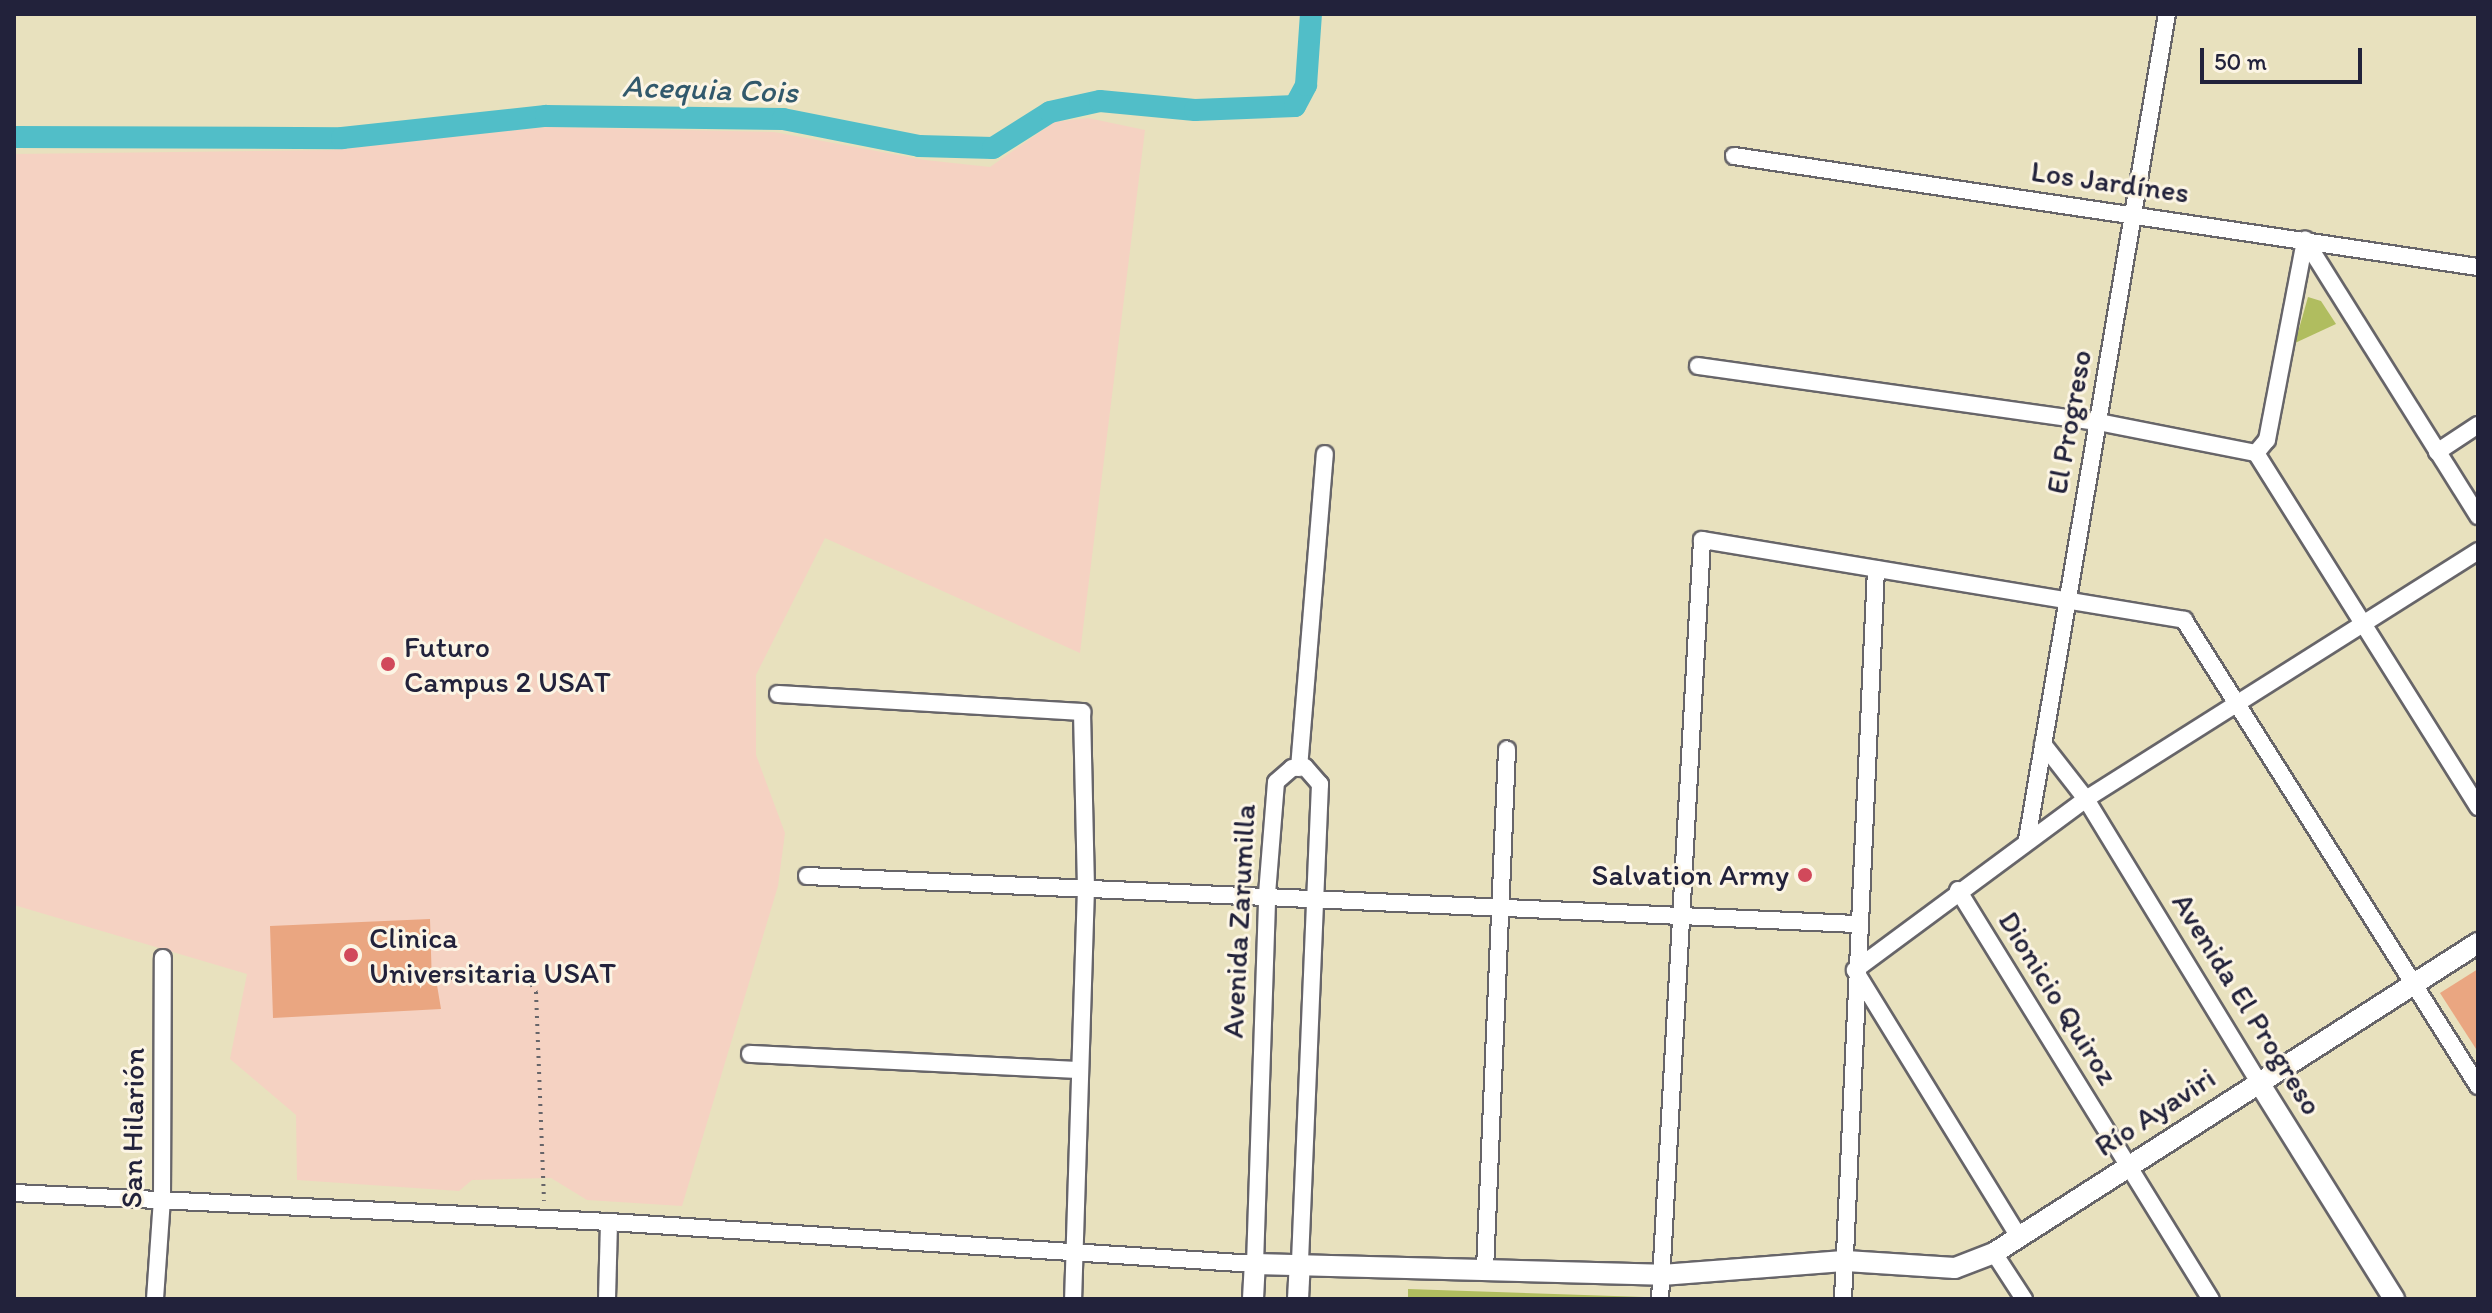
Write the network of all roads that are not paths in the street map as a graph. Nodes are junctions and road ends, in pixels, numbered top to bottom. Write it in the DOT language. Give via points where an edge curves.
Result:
graph roads {
  1 [pos="2167,14"];
  2 [pos="1734,156"];
  3 [pos="2133,212"];
  4 [pos="2305,240"];
  5 [pos="2478,267"];
  6 [pos="1698,366"];
  7 [pos="2098,422"];
  8 [pos="2478,425"];
  9 [pos="2437,452"];
  10 [pos="2256,453"];
  11 [pos="1325,454"];
  12 [pos="2478,516"];
  13 [pos="2478,551"];
  14 [pos="1876,569"];
  15 [pos="2068,601"];
  16 [pos="2364,624"];
  17 [pos="778,694"];
  18 [pos="2238,704"];
  19 [pos="2043,744"];
  20 [pos="1507,749"];
  21 [pos="1299,768"];
  22 [pos="2086,799"];
  23 [pos="2478,807"];
  24 [pos="2027,840"];
  25 [pos="807,876"];
  26 [pos="1086,888"];
  27 [pos="1958,890"];
  28 [pos="1267,894"];
  29 [pos="1316,897"];
  30 [pos="1503,909"];
  31 [pos="1681,917"];
  32 [pos="1857,924"];
  33 [pos="2478,943"];
  34 [pos="163,958"];
  35 [pos="1855,970"];
  36 [pos="2416,982"];
  37 [pos="750,1054"];
  38 [pos="1080,1070"];
  39 [pos="2258,1081"];
  40 [pos="2478,1086"];
  41 [pos="2128,1166"];
  42 [pos="14,1193"];
  43 [pos="162,1199"];
  44 [pos="609,1222"];
  45 [pos="2019,1237"];
  46 [pos="1075,1253"];
  47 [pos="1994,1253"];
  48 [pos="1846,1261"];
  49 [pos="1255,1264"];
  50 [pos="1300,1265"];
  51 [pos="1485,1270"];
  52 [pos="2007,1273"];
  53 [pos="1662,1275"];
  54 [pos="155,1299"];
  55 [pos="607,1299"];
  56 [pos="1073,1299"];
  57 [pos="1253,1299"];
  58 [pos="1298,1299"];
  59 [pos="1660,1299"];
  60 [pos="1843,1299"];
  61 [pos="2006,1299"];
  62 [pos="2024,1299"];
  63 [pos="2211,1299"];
  64 [pos="2394,1299"];
  1 -- 3 [label="street, El Progreso"];
  2 -- 3 [label="street, Los Jardínes"];
  3 -- 4 [label="street, Los Jardínes"];
  3 -- 7 [label="street, El Progreso"];
  4 -- 5 [label="street, Los Jardínes"];
  4 -- 9 [label="street"];
  4 -- 10 [label="street" via="2267,440"];
  6 -- 7 [label="street"];
  7 -- 10 [label="street"];
  7 -- 15 [label="street, El Progreso"];
  8 -- 9 [label="street"];
  9 -- 12 [label="street"];
  10 -- 16 [label="street"];
  11 -- 21 [label="street"];
  13 -- 16 [label="street"];
  14 -- 15 [label="street"];
  14 -- 31 [label="street" via="1702,540"];
  14 -- 32 [label="street"];
  15 -- 18 [label="street" via="2184,620"];
  15 -- 19 [label="street, El Progreso"];
  16 -- 18 [label="street"];
  16 -- 23 [label="street"];
  17 -- 26 [label="street" via="1082,712"];
  18 -- 22 [label="street"];
  18 -- 36 [label="street"];
  19 -- 22 [label="street, Avenida El Progreso"];
  19 -- 24 [label="street, El Progreso"];
  20 -- 30 [label="street"];
  21 -- 28 [label="street, Avenida Zarumilla" via="1276,782"];
  21 -- 29 [label="street" via="1320,784"];
  22 -- 24 [label="street"];
  22 -- 39 [label="street, Avenida El Progreso"];
  24 -- 27 [label="street"];
  25 -- 26 [label="street"];
  26 -- 28 [label="street"];
  26 -- 38 [label="street"];
  27 -- 35 [label="street"];
  27 -- 41 [label="street, Dionicio Quiroz"];
  28 -- 29 [label="street"];
  28 -- 49 [label="street, Avenida Zarumilla"];
  29 -- 30 [label="street"];
  29 -- 50 [label="street"];
  30 -- 31 [label="street"];
  30 -- 51 [label="street"];
  31 -- 32 [label="street"];
  31 -- 53 [label="street"];
  32 -- 35 [label="street"];
  33 -- 36 [label="street, Río Ayaviri"];
  34 -- 43 [label="street, San Hilarión"];
  35 -- 45 [label="street"];
  35 -- 48 [label="street"];
  36 -- 39 [label="street, Río Ayaviri"];
  36 -- 40 [label="street"];
  37 -- 38 [label="street"];
  38 -- 46 [label="street"];
  39 -- 41 [label="street, Río Ayaviri"];
  39 -- 64 [label="street, Avenida El Progreso"];
  41 -- 45 [label="street, Río Ayaviri"];
  41 -- 63 [label="street, Dionicio Quiroz"];
  42 -- 43 [label="street"];
  43 -- 44 [label="street"];
  43 -- 54 [label="street, San Hilarión"];
  44 -- 46 [label="street"];
  44 -- 55 [label="street"];
  45 -- 47 [label="street, Río Ayaviri"];
  46 -- 49 [label="street"];
  46 -- 56 [label="street"];
  47 -- 48 [label="street, Río Ayaviri" via="1955,1268"];
  47 -- 52 [label="street"];
  48 -- 53 [label="street, Río Ayaviri"];
  48 -- 60 [label="street"];
  49 -- 50 [label="street, Río Ayaviri"];
  49 -- 57 [label="street, Avenida Zarumilla"];
  50 -- 51 [label="street, Río Ayaviri"];
  50 -- 58 [label="street"];
  51 -- 53 [label="street, Río Ayaviri"];
  52 -- 61 [label="street"];
  52 -- 62 [label="street"];
  53 -- 59 [label="street"];
}
